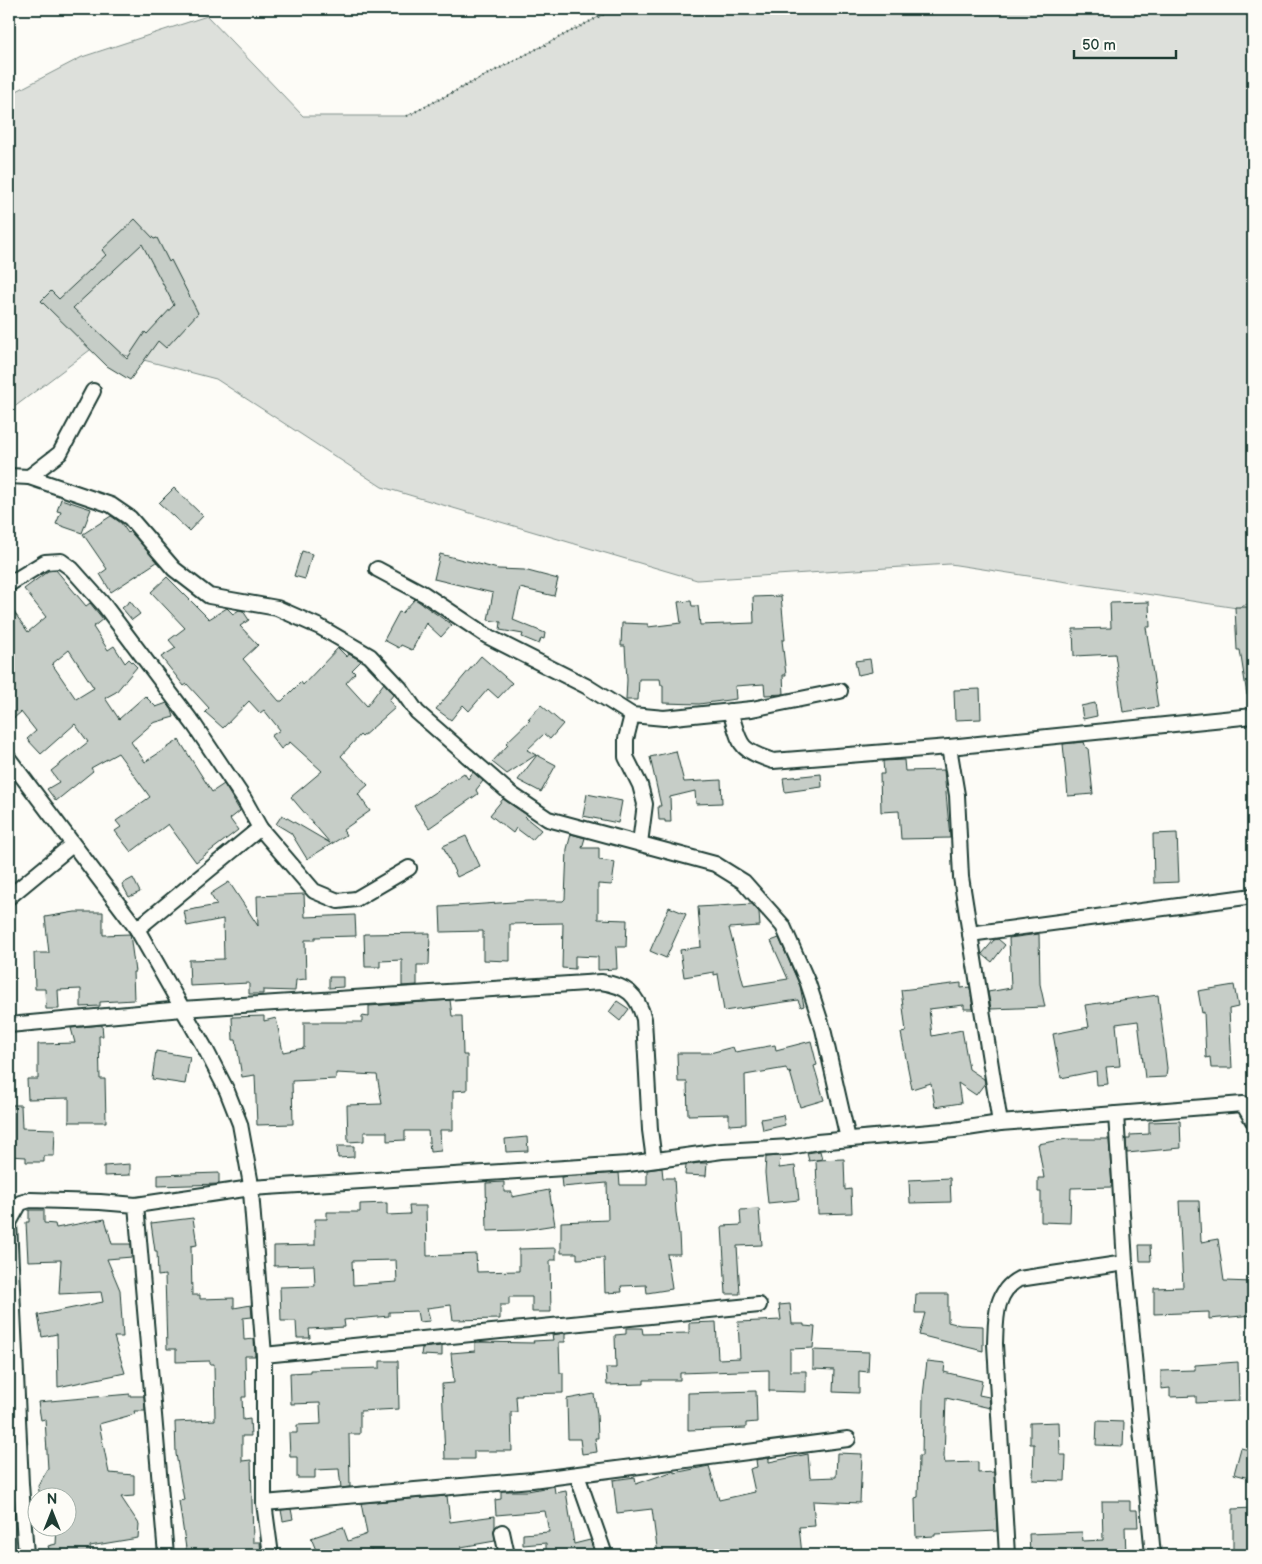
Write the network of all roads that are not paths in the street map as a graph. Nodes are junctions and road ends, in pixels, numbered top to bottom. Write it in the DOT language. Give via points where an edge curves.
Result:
graph roads {
  1 [pos="93,391"];
  2 [pos="9,476"];
  3 [pos="29,477"];
  4 [pos="378,570"];
  5 [pos="9,584"];
  6 [pos="840,692"];
  7 [pos="730,711"];
  8 [pos="632,715"];
  9 [pos="1253,716"];
  10 [pos="949,747"];
  11 [pos="9,759"];
  12 [pos="260,828"];
  13 [pos="640,842"];
  14 [pos="72,845"];
  15 [pos="409,868"];
  16 [pos="1253,896"];
  17 [pos="9,897"];
  18 [pos="137,929"];
  19 [pos="970,934"];
  20 [pos="182,1009"];
  21 [pos="9,1025"];
  22 [pos="1248,1104"];
  23 [pos="1116,1114"];
  24 [pos="1253,1121"];
  25 [pos="1000,1123"];
  26 [pos="848,1139"];
  27 [pos="654,1160"];
  28 [pos="251,1188"];
  29 [pos="136,1205"];
  30 [pos="1125,1264"];
  31 [pos="759,1306"];
  32 [pos="264,1355"];
  33 [pos="848,1439"];
  34 [pos="14,1453"];
  35 [pos="577,1475"];
  36 [pos="264,1502"];
  37 [pos="502,1532"];
  38 [pos="26,1555"];
  39 [pos="166,1555"];
  40 [pos="271,1555"];
  41 [pos="507,1555"];
  42 [pos="605,1555"];
  43 [pos="1006,1555"];
  44 [pos="1153,1555"];
  1 -- 3 [label="street" via="60,453"];
  2 -- 3 [label="street"];
  3 -- 13 [label="street" via="112,505 130,518 174,569 209,596 277,608 320,627 370,656 417,712 511,794 548,819"];
  4 -- 8 [label="street" via="424,594 487,636 586,686"];
  5 -- 12 [label="street" via="44,562 60,561 72,570 104,605 195,726 244,798"];
  6 -- 7 [label="street"];
  7 -- 8 [label="street" via="664,718"];
  7 -- 10 [label="street" via="742,747 773,761"];
  8 -- 13 [label="street" via="626,739 626,757 645,804"];
  9 -- 10 [label="street"];
  10 -- 19 [label="street" via="957,795 961,877"];
  11 -- 14 [label="street"];
  12 -- 15 [label="street" via="314,891 338,901 356,899"];
  12 -- 18 [label="street"];
  13 -- 26 [label="street" via="715,864 744,882 783,926 808,983 823,1029"];
  14 -- 17 [label="street"];
  14 -- 18 [label="street"];
  16 -- 19 [label="street"];
  18 -- 20 [label="street"];
  19 -- 25 [label="street"];
  20 -- 21 [label="street"];
  20 -- 27 [label="street" via="601,982 619,985 630,992 640,1005 644,1020"];
  20 -- 28 [label="street" via="227,1091 240,1124"];
  22 -- 23 [label="street"];
  22 -- 24 [label="street"];
  23 -- 25 [label="street"];
  23 -- 30 [label="street"];
  25 -- 26 [label="street"];
  26 -- 27 [label="street" via="790,1147 722,1150"];
  27 -- 28 [label="street"];
  28 -- 29 [label="street"];
  28 -- 32 [label="street"];
  29 -- 34 [label="street" via="30,1200 20,1203 15,1210 9,1223"];
  29 -- 39 [label="street"];
  30 -- 43 [label="street" via="1019,1279 1003,1293 996,1311 995,1344"];
  30 -- 44 [label="street"];
  31 -- 32 [label="street"];
  32 -- 36 [label="street"];
  33 -- 35 [label="street"];
  34 -- 38 [label="street"];
  35 -- 36 [label="street"];
  35 -- 42 [label="street"];
  36 -- 40 [label="street"];
  37 -- 41 [label="street"];
}
